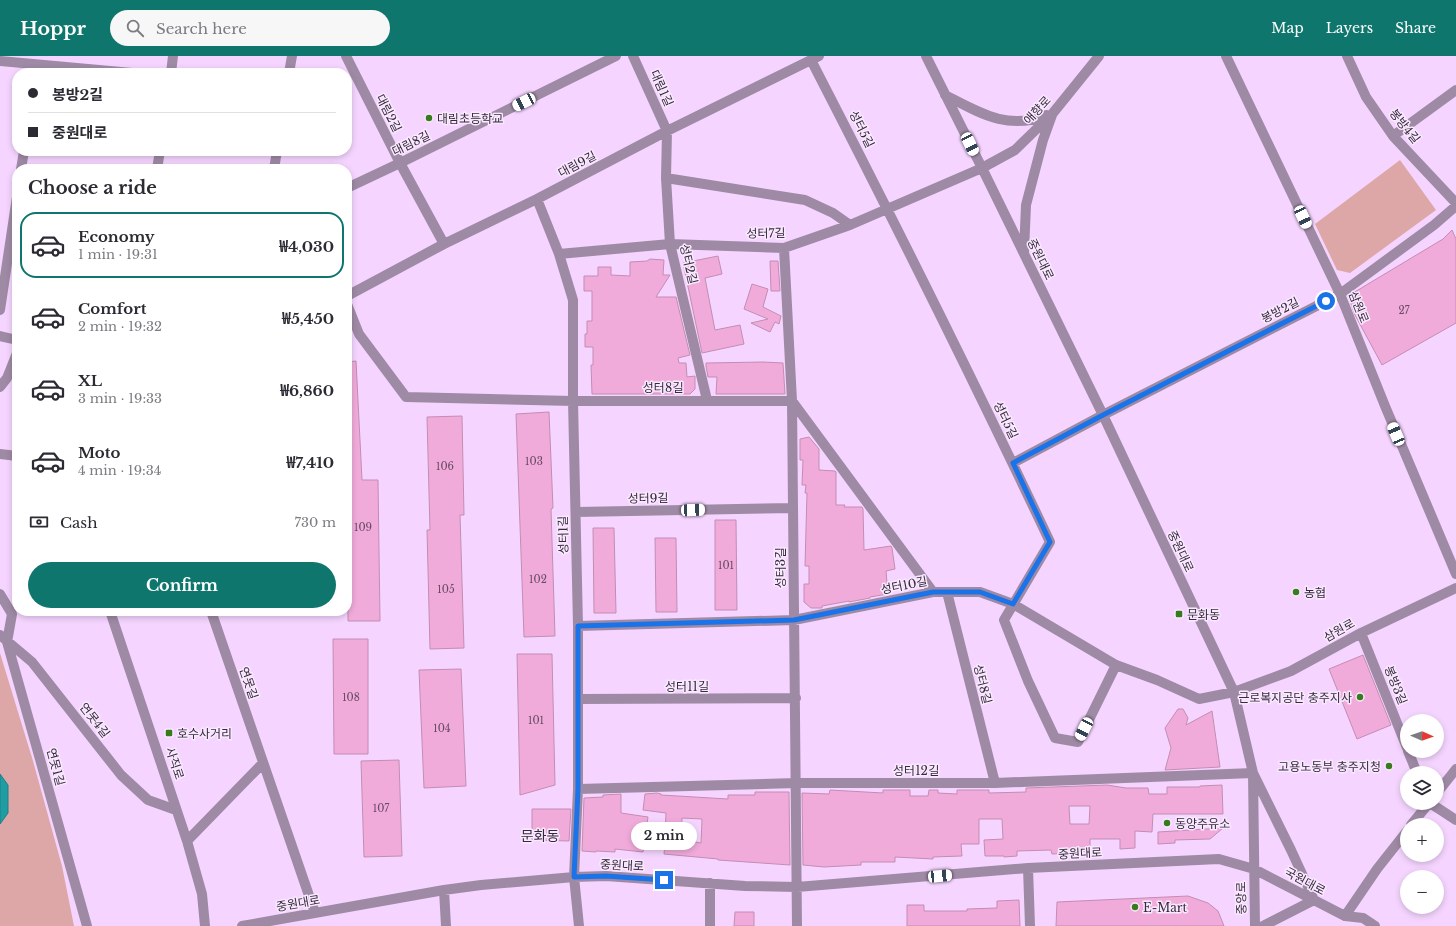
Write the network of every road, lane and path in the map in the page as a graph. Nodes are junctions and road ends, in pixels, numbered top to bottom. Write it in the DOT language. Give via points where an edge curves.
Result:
graph roads {
  1 [pos="173,56"];
  2 [pos="292,56"];
  3 [pos="346,56"];
  4 [pos="616,56"];
  5 [pos="633,56"];
  6 [pos="926,56"];
  7 [pos="1099,56"];
  8 [pos="1226,56"];
  9 [pos="1347,56"];
  10 [pos="815,58"];
  11 [pos="0,61"];
  12 [pos="36,68"];
  13 [pos="171,68"];
  14 [pos="290,68"];
  15 [pos="1456,90"];
  16 [pos="945,95"];
  17 [pos="1053,113"];
  18 [pos="667,131"];
  19 [pos="1393,136"];
  20 [pos="400,163"];
  21 [pos="982,168"];
  22 [pos="666,178"];
  23 [pos="352,186"];
  24 [pos="538,199"];
  25 [pos="1456,202"];
  26 [pos="1456,206"];
  27 [pos="888,209"];
  28 [pos="850,225"];
  29 [pos="12,230"];
  30 [pos="444,244"];
  31 [pos="670,244"];
  32 [pos="784,248"];
  33 [pos="559,254"];
  34 [pos="1024,254"];
  35 [pos="352,293"];
  36 [pos="1340,294"];
  37 [pos="0,310"];
  38 [pos="352,316"];
  39 [pos="0,336"];
  40 [pos="12,339"];
  41 [pos="12,366"];
  42 [pos="0,387"];
  43 [pos="707,400"];
  44 [pos="573,401"];
  45 [pos="792,401"];
  46 [pos="1103,415"];
  47 [pos="0,454"];
  48 [pos="12,455"];
  49 [pos="1013,463"];
  50 [pos="793,508"];
  51 [pos="576,512"];
  52 [pos="1456,574"];
  53 [pos="1456,588"];
  54 [pos="933,592"];
  55 [pos="947,592"];
  56 [pos="0,594"];
  57 [pos="1013,604"];
  58 [pos="12,608"];
  59 [pos="15,616"];
  60 [pos="112,616"];
  61 [pos="212,616"];
  62 [pos="794,620"];
  63 [pos="578,626"];
  64 [pos="1361,633"];
  65 [pos="4,639"];
  66 [pos="1116,665"];
  67 [pos="1234,692"];
  68 [pos="796,698"];
  69 [pos="578,699"];
  70 [pos="1400,730"];
  71 [pos="263,763"];
  72 [pos="1456,769"];
  73 [pos="1253,773"];
  74 [pos="796,783"];
  75 [pos="995,783"];
  76 [pos="1444,784"];
  77 [pos="578,789"];
  78 [pos="176,810"];
  79 [pos="1423,810"];
  80 [pos="1440,810"];
  81 [pos="1417,818"];
  82 [pos="1456,820"];
  83 [pos="1400,840"];
  84 [pos="186,841"];
  85 [pos="1028,868"];
  86 [pos="1254,869"];
  87 [pos="574,877"];
  88 [pos="710,883"];
  89 [pos="797,887"];
  90 [pos="444,890"];
  91 [pos="1314,900"];
  92 [pos="315,913"];
  93 [pos="1345,916"];
  94 [pos="87,926"];
  95 [pos="205,926"];
  96 [pos="242,926"];
  97 [pos="446,926"];
  98 [pos="579,926"];
  99 [pos="710,926"];
  100 [pos="797,926"];
  101 [pos="1030,926"];
  102 [pos="1255,926"];
  103 [pos="1263,926"];
  104 [pos="1350,926"];
  105 [pos="1376,926"];
  1 -- 13 [label="street"];
  2 -- 14 [label="street"];
  3 -- 20 [label="street, 대림2길"];
  4 -- 20 [label="street, 대림8길"];
  5 -- 18 [label="street, 대림1길"];
  6 -- 16 [label="street, 중원대로"];
  7 -- 17 [label="street, 애향로"];
  8 -- 36 [label="street, 삼원로"];
  9 -- 19 [label="street, 봉방4길" via="1366,97"];
  10 -- 18 [label="street, 대림9길"];
  10 -- 27 [label="street, 성터5길"];
  11 -- 12 [label="street"];
  15 -- 19 [label="street"];
  16 -- 17 [label="street" via="990,117 1013,122 1034,120"];
  16 -- 21 [label="street, 중원대로"];
  17 -- 21 [label="street, 애향로" via="1015,150"];
  17 -- 34 [label="street" via="1026,205"];
  18 -- 22 [label="street, 성터2길"];
  18 -- 24 [label="street, 대림9길"];
  19 -- 25 [label="street, 봉방4길"];
  20 -- 23 [label="street, 대림8길"];
  20 -- 30 [label="street, 대림2길"];
  21 -- 27 [label="street, 성터7길"];
  21 -- 34 [label="street, 중원대로"];
  22 -- 28 [label="street" via="805,200 833,213"];
  22 -- 31 [label="street, 성터2길"];
  24 -- 30 [label="street, 대림9길"];
  24 -- 33 [label="street, 성터1길"];
  26 -- 36 [label="street, 봉방2길"];
  27 -- 28 [label="street, 성터7길"];
  27 -- 49 [label="street, 성터5길"];
  28 -- 32 [label="street, 성터7길"];
  29 -- 37 [label="street"];
  30 -- 35 [label="street, 대림9길"];
  31 -- 32 [label="street, 성터7길"];
  31 -- 33 [label="street, 성터7길"];
  31 -- 43 [label="street, 성터2길"];
  32 -- 45 [label="street, 성터3길"];
  33 -- 44 [label="street, 성터1길" via="573,300"];
  34 -- 46 [label="street, 중원대로"];
  36 -- 46 [label="street, 봉방2길"];
  36 -- 52 [label="street, 삼원로" via="1384,406"];
  38 -- 44 [label="street, 성터8길" via="359,334 406,397"];
  39 -- 40 [label="street"];
  41 -- 42 [label="street"];
  43 -- 44 [label="street, 성터8길"];
  43 -- 45 [label="street, 성터8길"];
  44 -- 51 [label="street, 성터1길"];
  45 -- 50 [label="street, 성터3길"];
  45 -- 54 [label="street"];
  46 -- 49 [label="street, 봉방2길"];
  46 -- 67 [label="street, 중원대로"];
  47 -- 48 [label="street"];
  49 -- 57 [label="street, 성터5길" via="1050,542"];
  50 -- 51 [label="street, 성터9길"];
  50 -- 62 [label="street, 성터3길"];
  51 -- 63 [label="street, 성터1길"];
  53 -- 64 [label="street, 삼원로"];
  54 -- 55 [label="street, 성터10길"];
  54 -- 62 [label="street, 성터10길"];
  55 -- 57 [label="street, 성터10길" via="980,592"];
  55 -- 75 [label="street, 성터8길"];
  56 -- 58 [label="street, 연못1길"];
  57 -- 66 [label="street, 성터10길"];
  57 -- 66 [label="street, 성터5길" via="1004,620 1028,681 1055,738 1078,742"];
  59 -- 65 [label="street, 연못1길"];
  60 -- 78 [label="street, 사직로"];
  61 -- 71 [label="street, 연못길"];
  62 -- 63 [label="street, 성터10길"];
  62 -- 68 [label="street, 성터3길"];
  63 -- 69 [label="street, 성터1길"];
  64 -- 67 [label="street, 삼원로" via="1291,671"];
  64 -- 70 [label="street, 봉방3길"];
  65 -- 78 [label="street, 연못4길" via="32,662 121,775 148,800"];
  65 -- 94 [label="street, 연못1길"];
  66 -- 67 [label="street, 성터10길" via="1199,699"];
  67 -- 73 [label="street, 중원대로"];
  68 -- 69 [label="street, 성터11길"];
  68 -- 74 [label="street, 성터3길"];
  69 -- 77 [label="street, 성터1길"];
  71 -- 84 [label="street"];
  71 -- 92 [label="street, 연못길"];
  72 -- 76 [label="street"];
  73 -- 75 [label="street, 성터12길"];
  73 -- 86 [label="street, 중원대로"];
  73 -- 91 [label="street"];
  74 -- 75 [label="street, 성터12길"];
  74 -- 77 [label="street, 성터12길"];
  74 -- 89 [label="street, 성터3길"];
  77 -- 87 [label="street, 성터1길"];
  78 -- 84 [label="street, 사직로"];
  79 -- 81 [label="street"];
  80 -- 82 [label="street"];
  83 -- 93 [label="street"];
  84 -- 95 [label="street, 사직로" via="202,894"];
  85 -- 86 [label="street, 중원대로" via="1219,860"];
  85 -- 89 [label="street, 중원대로"];
  85 -- 101 [label="street"];
  86 -- 91 [label="street, 국원대로"];
  86 -- 102 [label="street, 중앙로"];
  87 -- 88 [label="street, 중원대로" via="606,876"];
  87 -- 90 [label="street, 중원대로"];
  87 -- 98 [label="street, 성터1길"];
  88 -- 89 [label="street, 중원대로"];
  88 -- 99 [label="street"];
  89 -- 100 [label="street, 성터3길"];
  90 -- 92 [label="street, 중원대로"];
  90 -- 97 [label="street"];
  91 -- 93 [label="street, 국원대로"];
  91 -- 103 [label="street"];
  92 -- 96 [label="street, 중원대로"];
  93 -- 104 [label="street"];
  93 -- 105 [label="street, 국원대로" via="1363,918"];
}
